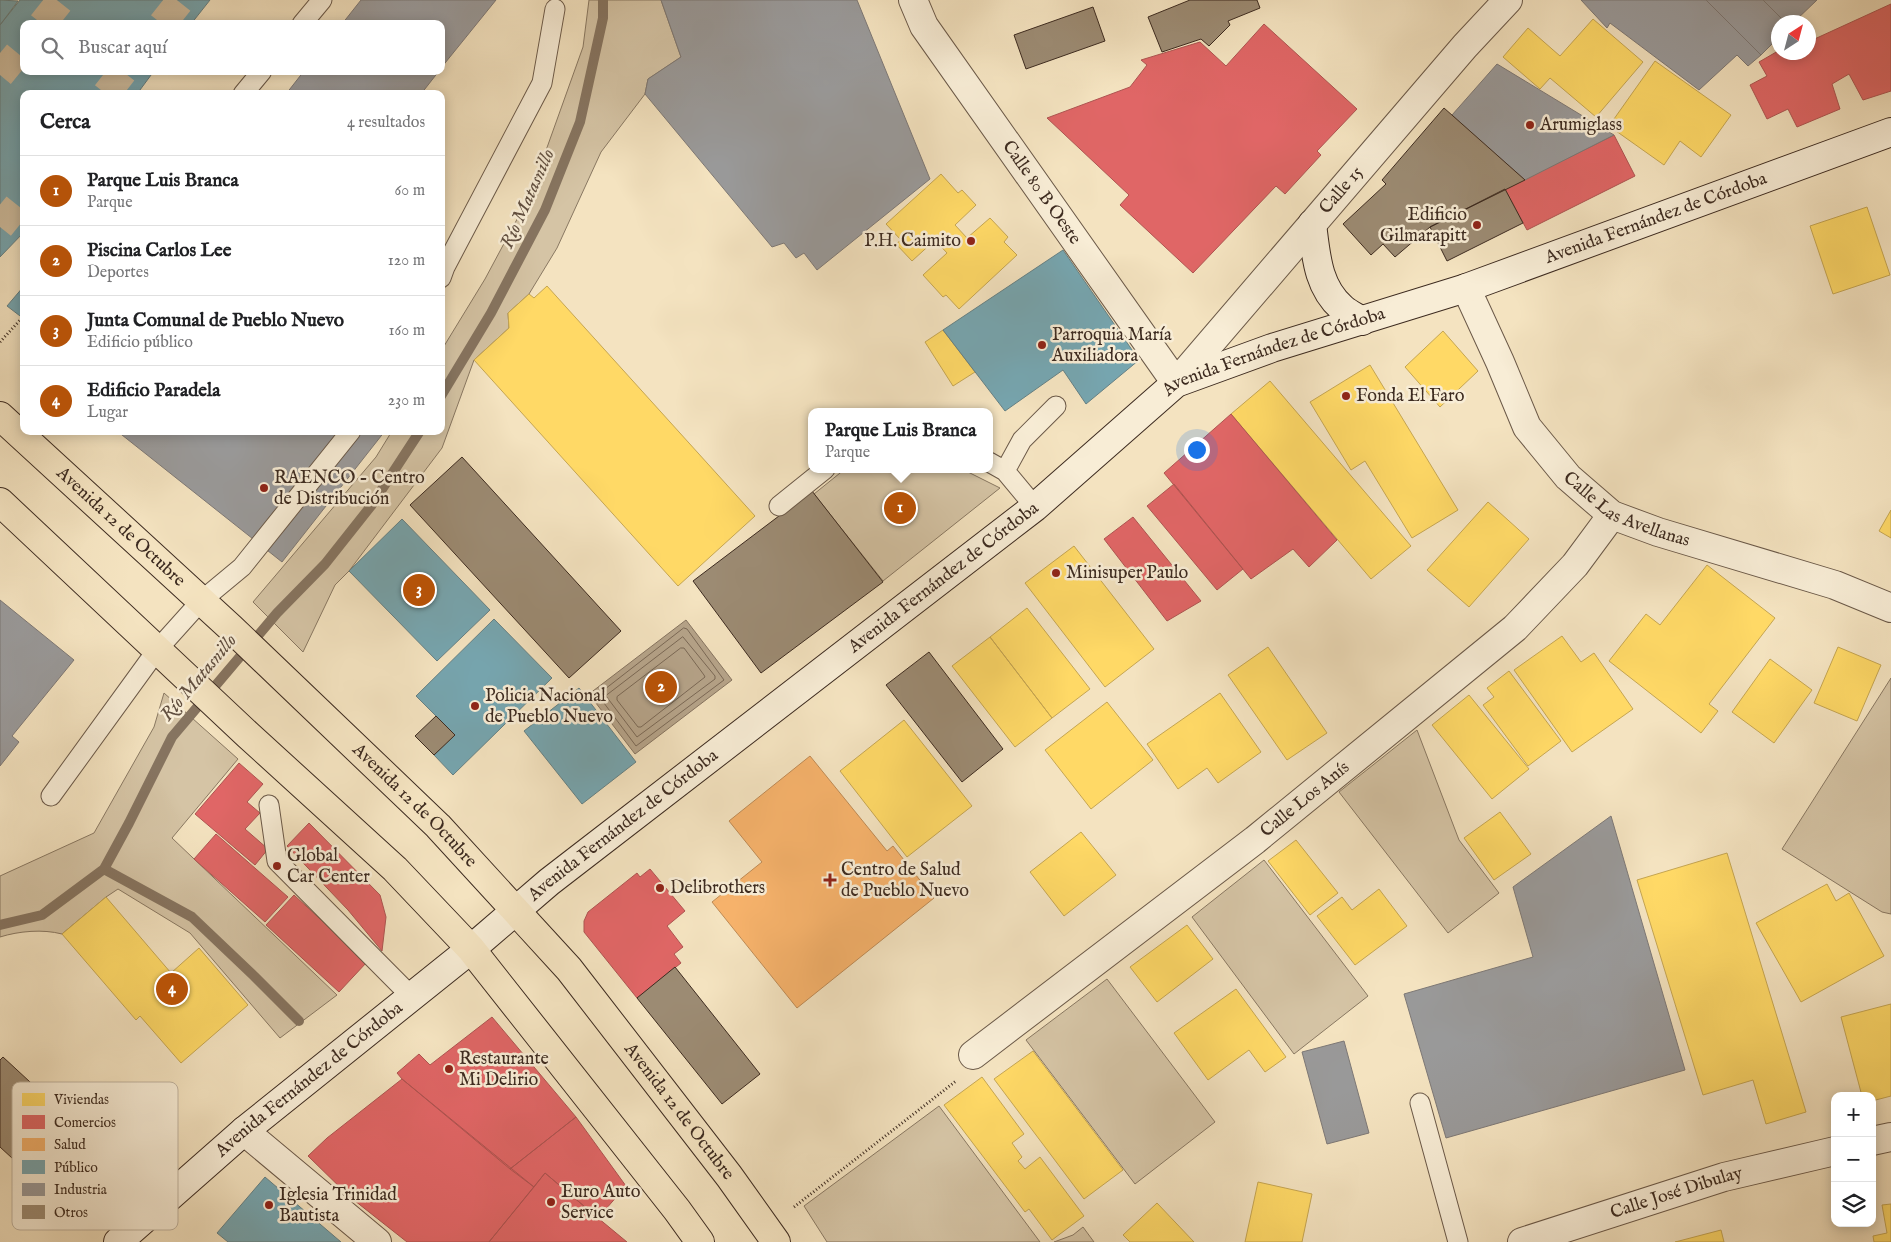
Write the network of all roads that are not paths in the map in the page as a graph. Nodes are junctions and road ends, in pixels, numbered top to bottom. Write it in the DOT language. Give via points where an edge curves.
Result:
graph roads {
  1 [pos="322,0"];
  2 [pos="913,0"];
  3 [pos="1504,1"];
  4 [pos="555,9"];
  5 [pos="305,20"];
  6 [pos="259,75"];
  7 [pos="246,90"];
  8 [pos="1891,132"];
  9 [pos="1312,224"];
  10 [pos="445,267"];
  11 [pos="1466,288"];
  12 [pos="1362,321"];
  13 [pos="1176,383"];
  14 [pos="1056,406"];
  15 [pos="0,416"];
  16 [pos="20,434"];
  17 [pos="21,435"];
  18 [pos="348,435"];
  19 [pos="997,466"];
  20 [pos="820,473"];
  21 [pos="0,502"];
  22 [pos="779,506"];
  23 [pos="1035,507"];
  24 [pos="1612,515"];
  25 [pos="202,601"];
  26 [pos="1891,608"];
  27 [pos="157,650"];
  28 [pos="51,796"];
  29 [pos="269,806"];
  30 [pos="514,910"];
  31 [pos="471,949"];
  32 [pos="411,996"];
  33 [pos="973,1055"];
  34 [pos="1420,1102"];
  35 [pos="244,1130"];
  36 [pos="1891,1137"];
  37 [pos="1876,1141"];
  38 [pos="1831,1152"];
  39 [pos="178,1189"];
  40 [pos="132,1230"];
  41 [pos="118,1242"];
  42 [pos="376,1242"];
  43 [pos="700,1242"];
  44 [pos="776,1242"];
  45 [pos="1458,1242"];
  46 [pos="1522,1242"];
  1 -- 5 [label="lane"];
  2 -- 13 [label="street, Calle 80 B Oeste" via="924,26"];
  3 -- 9 [label="street, Calle 15"];
  4 -- 10 [label="lane" via="542,83"];
  6 -- 7 [label="lane"];
  8 -- 11 [label="street, Avenida Fernández de Córdoba"];
  9 -- 12 [label="street" via="1318,269 1327,290 1342,308"];
  9 -- 13 [label="street, Calle 15"];
  11 -- 12 [label="street, Avenida Fernández de Córdoba"];
  11 -- 24 [label="street, Calle Las Avellanas" via="1527,427 1568,477"];
  12 -- 13 [label="street, Avenida Fernández de Córdoba" via="1272,348"];
  13 -- 23 [label="street, Avenida Fernández de Córdoba"];
  14 -- 19 [label="lane"];
  15 -- 16 [label="main road, Avenida 12 de Octubre"];
  17 -- 25 [label="main road, Avenida 12 de Octubre"];
  18 -- 25 [label="lane" via="242,568"];
  19 -- 23 [label="lane"];
  20 -- 22 [label="lane"];
  21 -- 27 [label="main road"];
  23 -- 30 [label="street, Avenida Fernández de Córdoba"];
  24 -- 26 [label="street, Calle Las Avellanas" via="1835,585"];
  24 -- 33 [label="street, Calle Los Anís" via="1575,564 1515,628 1255,840"];
  25 -- 27 [label="lane"];
  25 -- 30 [label="main road, Avenida 12 de Octubre" via="438,826"];
  27 -- 28 [label="lane"];
  27 -- 31 [label="main road" via="396,869"];
  29 -- 32 [label="lane" via="277,861"];
  30 -- 31 [label="street, Avenida Fernández de Córdoba"];
  30 -- 44 [label="main road, Avenida 12 de Octubre" via="569,969"];
  31 -- 32 [label="street, Avenida Fernández de Córdoba"];
  31 -- 43 [label="main road"];
  32 -- 35 [label="street, Avenida Fernández de Córdoba"];
  34 -- 45 [label="lane"];
  35 -- 39 [label="street, Avenida Fernández de Córdoba"];
  35 -- 42 [label="street"];
  36 -- 37 [label="street"];
  38 -- 46 [label="street, Calle José Dibulay" via="1724,1177"];
  40 -- 41 [label="street, Avenida Fernández de Córdoba"];
}
